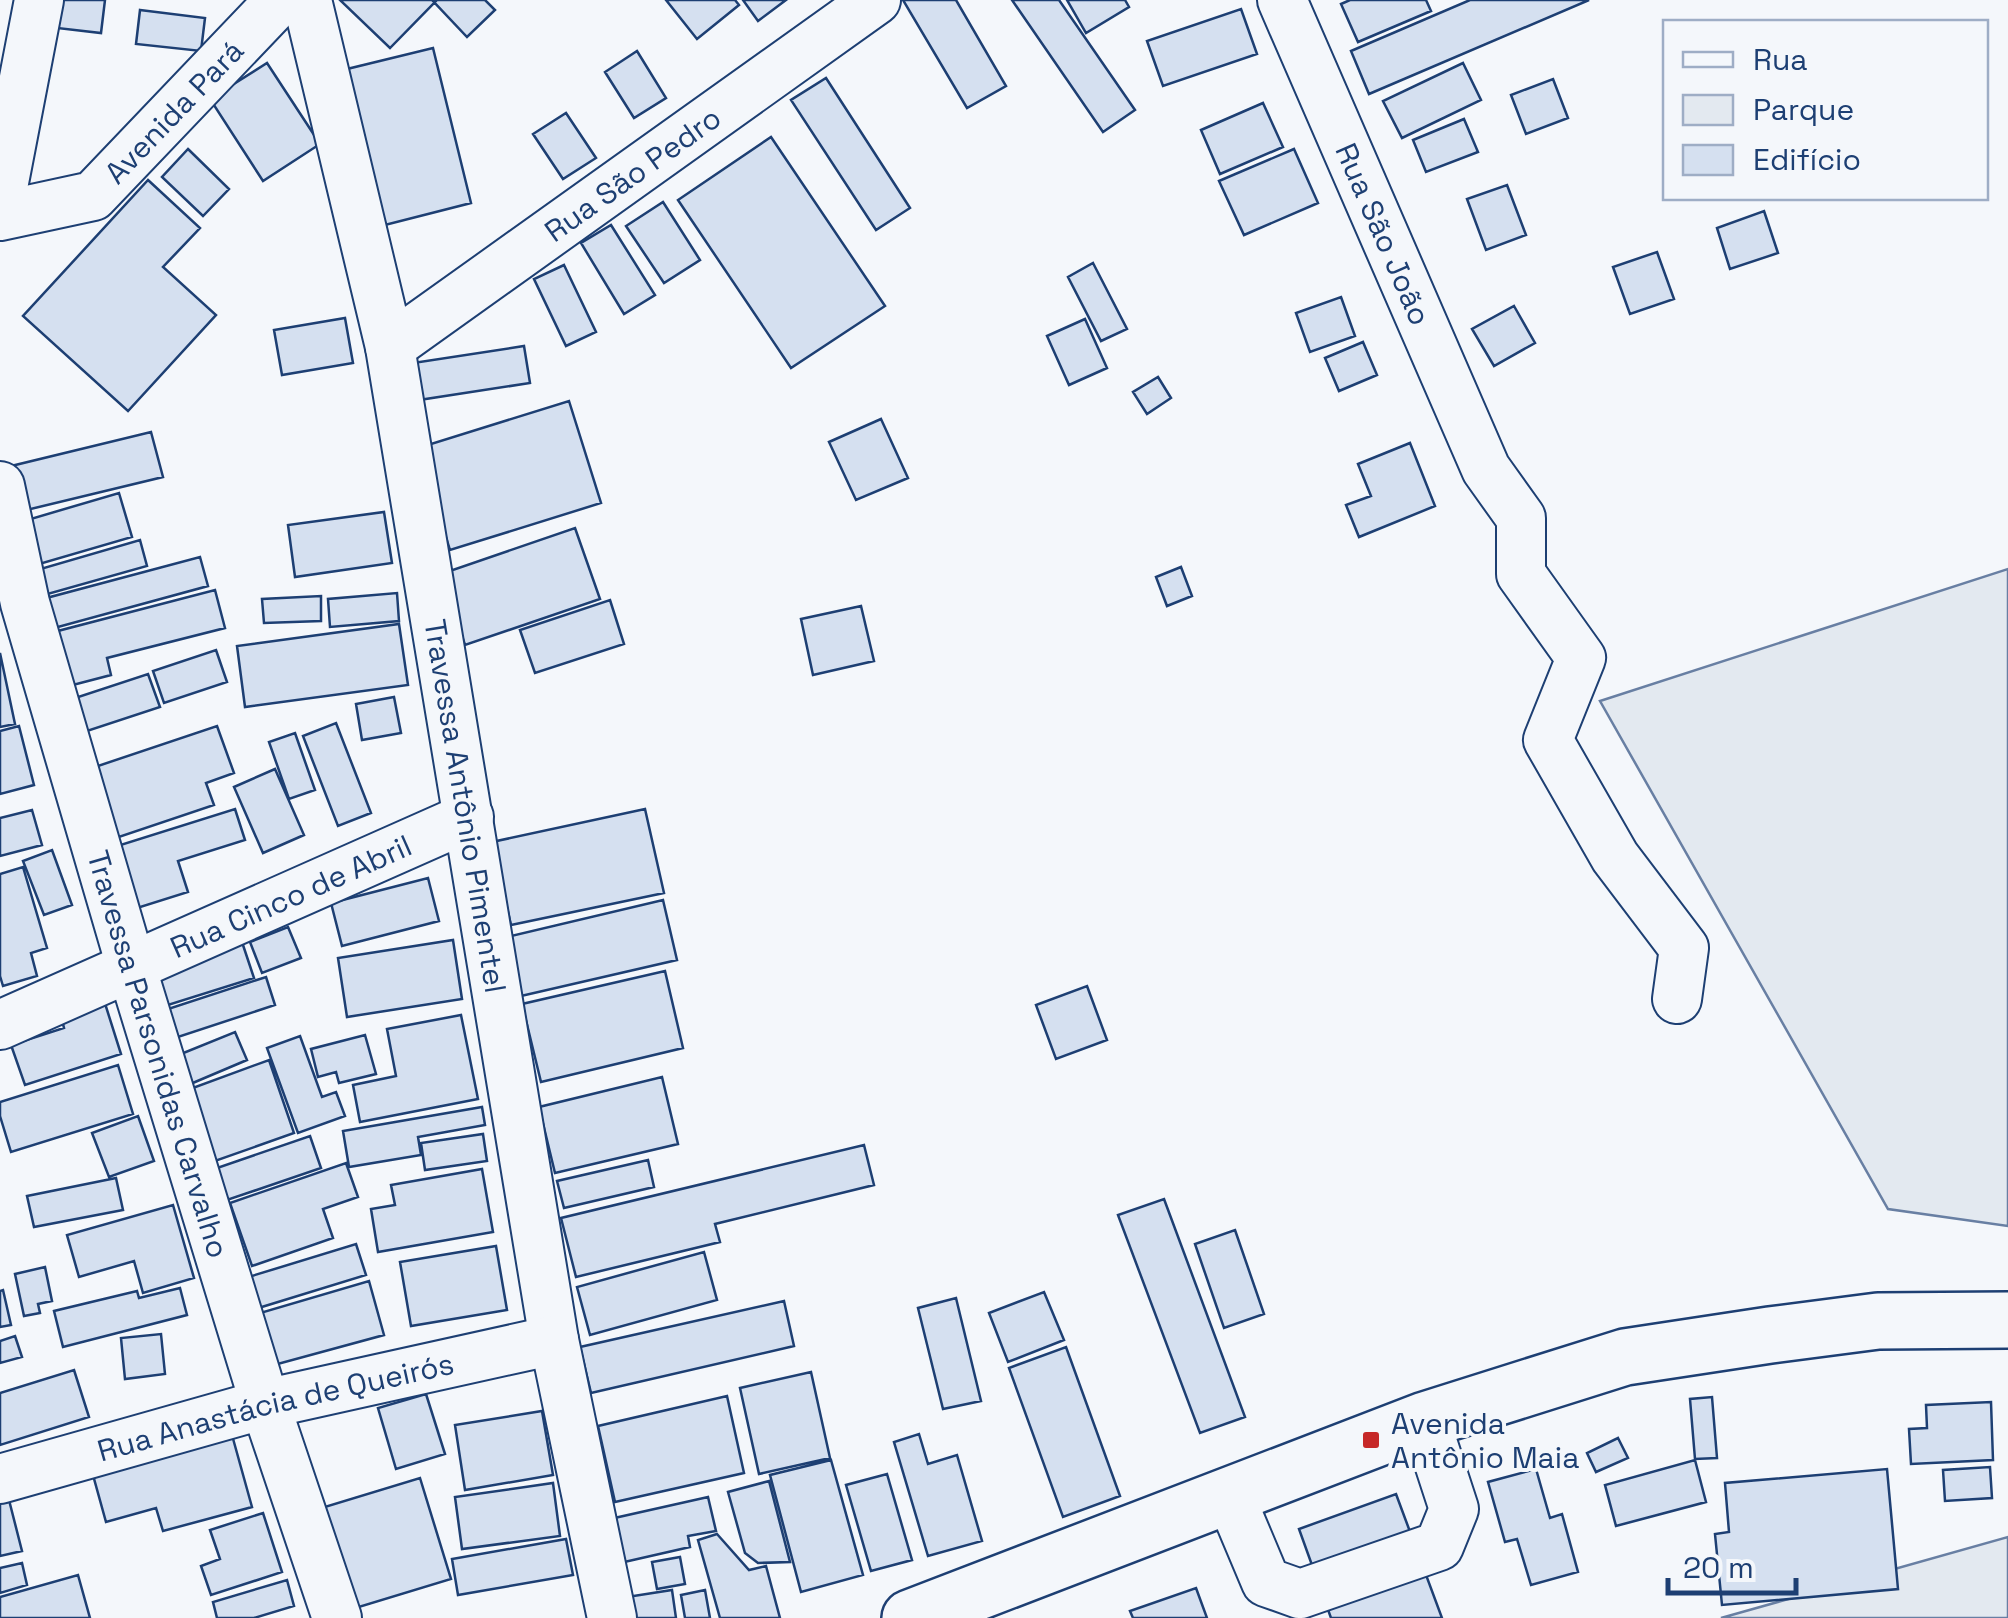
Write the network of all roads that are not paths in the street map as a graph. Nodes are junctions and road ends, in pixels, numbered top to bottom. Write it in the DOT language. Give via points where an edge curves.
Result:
graph roads {
  1 [pos="39,0"];
  2 [pos="280,0"];
  3 [pos="307,0"];
  4 [pos="876,0"];
  5 [pos="1282,0"];
  6 [pos="0,203"];
  7 [pos="0,216"];
  8 [pos="390,347"];
  9 [pos="0,486"];
  10 [pos="12,606"];
  11 [pos="469,817"];
  12 [pos="130,966"];
  13 [pos="1677,999"];
  14 [pos="0,1025"];
  15 [pos="2008,1320"];
  16 [pos="554,1340"];
  17 [pos="265,1404"];
  18 [pos="1424,1420"];
  19 [pos="0,1479"];
  20 [pos="1230,1494"];
  21 [pos="338,1618"];
  22 [pos="612,1618"];
  23 [pos="910,1618"];
  1 -- 6 [label="street"];
  2 -- 7 [label="street, Avenida Pará" via="93,196"];
  3 -- 8 [label="street, Travessa Antônio Pimentel"];
  4 -- 8 [label="street, Rua São Pedro"];
  5 -- 13 [label="street, Rua São João" via="1486,468 1522,518 1522,574 1581,658 1548,740 1616,857 1684,948"];
  8 -- 11 [label="street, Travessa Antônio Pimentel"];
  9 -- 10 [label="street, Travessa Parsonidas Carvalho"];
  10 -- 12 [label="street, Travessa Parsonidas Carvalho"];
  11 -- 12 [label="street, Rua Cinco de Abril"];
  11 -- 16 [label="street, Travessa Antônio Pimentel"];
  12 -- 14 [label="street, Rua Cinco de Abril"];
  12 -- 17 [label="street, Travessa Parsonidas Carvalho"];
  15 -- 18 [label="main road" via="1878,1321 1625,1357"];
  16 -- 17 [label="street, Rua Anastácia de Queirós"];
  16 -- 22 [label="street, Travessa Antônio Pimentel"];
  17 -- 19 [label="street, Rua Anastácia de Queirós"];
  17 -- 21 [label="street, Travessa Parsonidas Carvalho"];
  18 -- 20 [label="main road"];
  18 -- 20 [label="street" via="1454,1509 1439,1546 1300,1594 1266,1582"];
  20 -- 23 [label="main road"];
}
